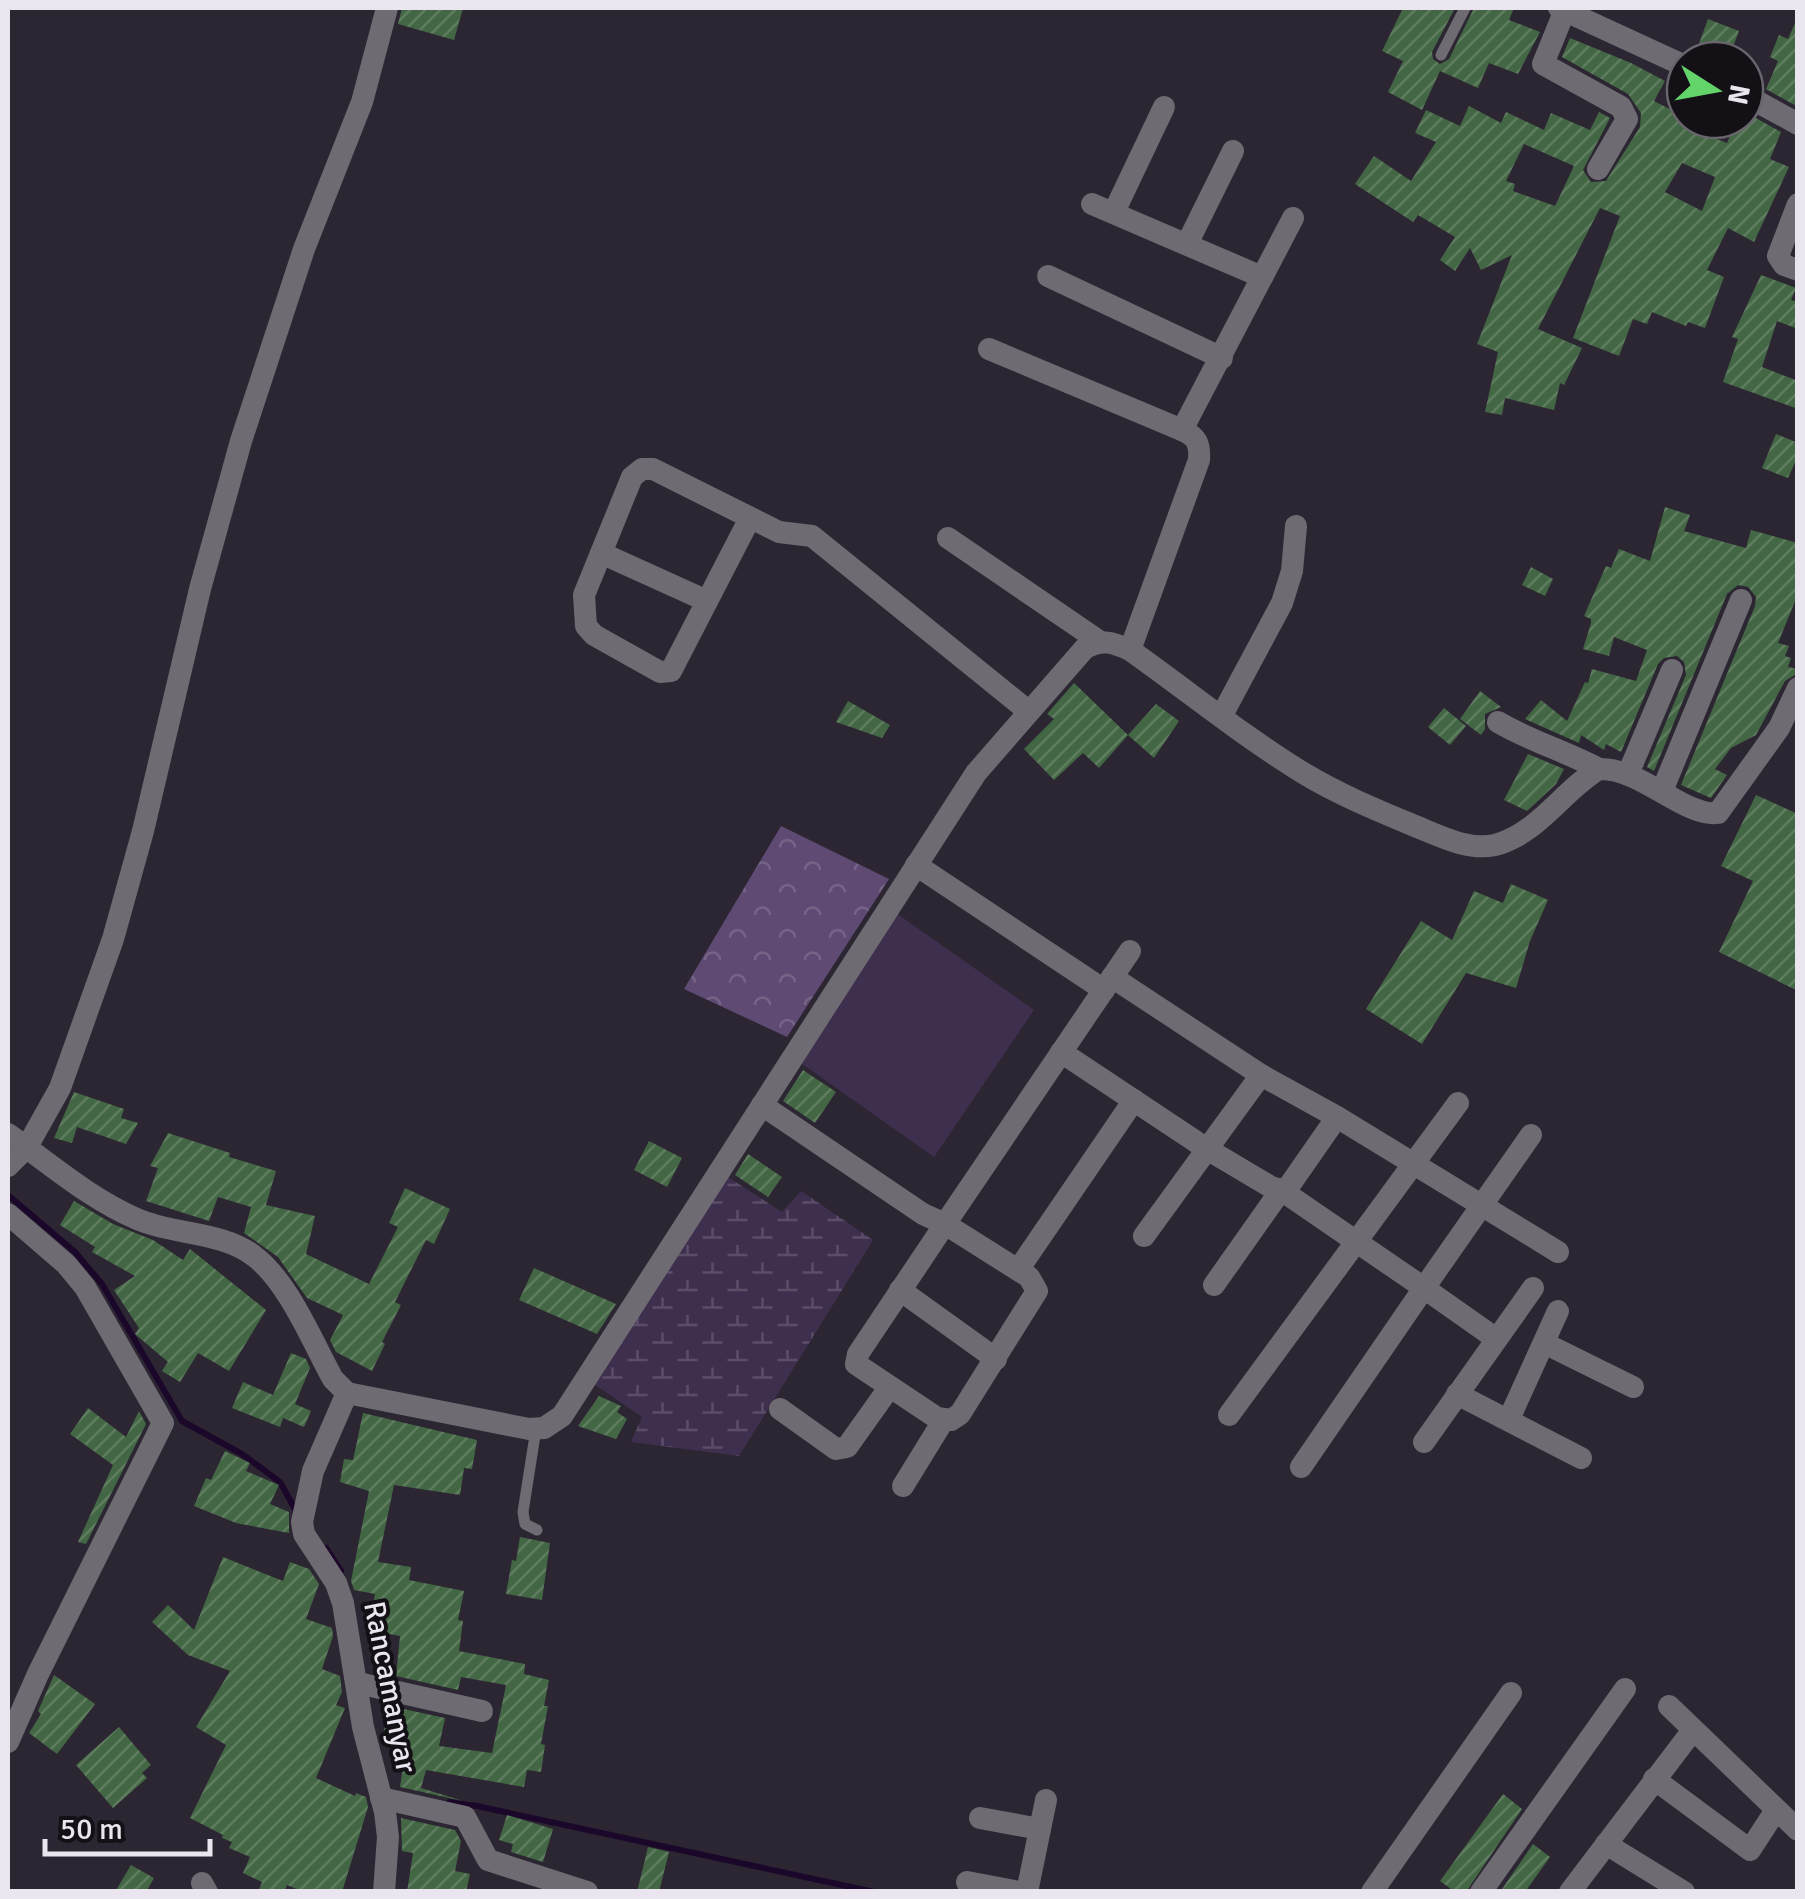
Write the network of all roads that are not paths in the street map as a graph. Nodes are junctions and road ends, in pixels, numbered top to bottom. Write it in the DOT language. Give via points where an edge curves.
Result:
graph roads {
  1 [pos="387,8"];
  2 [pos="1465,8"];
  3 [pos="1562,9"];
  4 [pos="1441,55"];
  5 [pos="1665,57"];
  6 [pos="1765,105"];
  7 [pos="1164,107"];
  8 [pos="1798,124"];
  9 [pos="1233,152"];
  10 [pos="1598,169"];
  11 [pos="1798,204"];
  12 [pos="1293,218"];
  13 [pos="1187,244"];
  14 [pos="1798,270"];
  15 [pos="1048,276"];
  16 [pos="1262,277"];
  17 [pos="989,349"];
  18 [pos="1222,358"];
  19 [pos="1182,430"];
  20 [pos="750,518"];
  21 [pos="1296,526"];
  22 [pos="948,538"];
  23 [pos="601,553"];
  24 [pos="1742,600"];
  25 [pos="707,601"];
  26 [pos="1098,641"];
  27 [pos="1130,650"];
  28 [pos="1672,670"];
  29 [pos="1798,688"];
  30 [pos="1028,712"];
  31 [pos="1222,715"];
  32 [pos="1498,722"];
  33 [pos="1598,768"];
  34 [pos="1628,774"];
  35 [pos="1662,790"];
  36 [pos="916,866"];
  37 [pos="1130,951"];
  38 [pos="1108,983"];
  39 [pos="1061,1052"];
  40 [pos="1261,1075"];
  41 [pos="1134,1100"];
  42 [pos="1458,1103"];
  43 [pos="762,1105"];
  44 [pos="1337,1117"];
  45 [pos="1531,1135"];
  46 [pos="1207,1149"];
  47 [pos="13,1153"];
  48 [pos="1412,1162"];
  49 [pos="1282,1190"];
  50 [pos="1481,1206"];
  51 [pos="8,1214"];
  52 [pos="944,1224"];
  53 [pos="1144,1236"];
  54 [pos="1355,1240"];
  55 [pos="1558,1252"];
  56 [pos="1018,1270"];
  57 [pos="1214,1285"];
  58 [pos="1424,1288"];
  59 [pos="1533,1288"];
  60 [pos="900,1290"];
  61 [pos="1558,1311"];
  62 [pos="1495,1338"];
  63 [pos="1544,1343"];
  64 [pos="996,1359"];
  65 [pos="1633,1387"];
  66 [pos="889,1388"];
  67 [pos="347,1393"];
  68 [pos="1457,1394"];
  69 [pos="780,1409"];
  70 [pos="1229,1416"];
  71 [pos="1509,1420"];
  72 [pos="943,1421"];
  73 [pos="536,1429"];
  74 [pos="1424,1442"];
  75 [pos="1581,1458"];
  76 [pos="1301,1467"];
  77 [pos="903,1486"];
  78 [pos="537,1530"];
  79 [pos="358,1682"];
  80 [pos="1625,1689"];
  81 [pos="1511,1693"];
  82 [pos="1669,1706"];
  83 [pos="482,1711"];
  84 [pos="1693,1730"];
  85 [pos="8,1742"];
  86 [pos="1654,1779"];
  87 [pos="382,1798"];
  88 [pos="1046,1800"];
  89 [pos="1776,1810"];
  90 [pos="980,1818"];
  91 [pos="1040,1829"];
  92 [pos="1798,1830"];
  93 [pos="1606,1844"];
  94 [pos="967,1882"];
  95 [pos="1677,1890"];
  96 [pos="384,1892"];
  97 [pos="588,1892"];
  98 [pos="1023,1892"];
  99 [pos="1372,1892"];
  100 [pos="1480,1892"];
  101 [pos="1570,1892"];
  1 -- 47 [label="street" via="362,102 241,441 113,939 60,1088"];
  2 -- 4 [label="lane"];
  3 -- 5 [label="street"];
  3 -- 10 [label="street" via="1542,64 1626,113"];
  6 -- 8 [label="street"];
  7 -- 13 [label="street" via="1103,208"];
  9 -- 13 [label="street"];
  11 -- 14 [label="street" via="1778,256"];
  12 -- 16 [label="street"];
  13 -- 16 [label="street"];
  15 -- 18 [label="street"];
  16 -- 18 [label="street"];
  17 -- 19 [label="street"];
  18 -- 19 [label="street"];
  19 -- 27 [label="street" via="1200,446 1199,460"];
  20 -- 23 [label="street" via="642,469 632,477"];
  20 -- 25 [label="street"];
  20 -- 30 [label="street" via="789,535 812,536"];
  21 -- 31 [label="street" via="1282,603"];
  22 -- 26 [label="street"];
  23 -- 25 [label="street"];
  23 -- 25 [label="street" via="584,595 586,626 660,672 676,662"];
  24 -- 35 [label="street"];
  26 -- 27 [label="street"];
  26 -- 30 [label="street" via="1084,648"];
  27 -- 31 [label="street"];
  28 -- 34 [label="street"];
  29 -- 35 [label="street" via="1779,728 1718,813 1700,812"];
  30 -- 36 [label="street" via="976,774"];
  31 -- 33 [label="street" via="1303,773 1358,802 1454,842 1480,846 1511,839"];
  32 -- 33 [label="street"];
  33 -- 34 [label="street"];
  34 -- 35 [label="street"];
  36 -- 38 [label="street"];
  36 -- 43 [label="street"];
  37 -- 38 [label="street"];
  38 -- 39 [label="street"];
  38 -- 40 [label="street"];
  39 -- 41 [label="street"];
  39 -- 52 [label="street"];
  40 -- 44 [label="street"];
  40 -- 46 [label="street"];
  41 -- 46 [label="street"];
  41 -- 56 [label="street"];
  42 -- 48 [label="street"];
  43 -- 52 [label="street"];
  43 -- 73 [label="street" via="562,1416"];
  44 -- 48 [label="street"];
  44 -- 49 [label="street"];
  45 -- 50 [label="street"];
  46 -- 49 [label="street"];
  46 -- 53 [label="street"];
  47 -- 67 [label="street" via="138,1220 254,1256"];
  48 -- 50 [label="street"];
  48 -- 54 [label="street"];
  49 -- 54 [label="street"];
  49 -- 57 [label="street"];
  50 -- 55 [label="street"];
  50 -- 58 [label="street"];
  51 -- 85 [label="street" via="85,1288 163,1424"];
  52 -- 56 [label="street"];
  52 -- 60 [label="street"];
  54 -- 58 [label="street"];
  54 -- 70 [label="street"];
  56 -- 64 [label="street" via="1035,1284 1035,1298"];
  58 -- 62 [label="street"];
  58 -- 76 [label="street"];
  59 -- 62 [label="street"];
  60 -- 64 [label="street"];
  60 -- 66 [label="street" via="856,1364"];
  61 -- 63 [label="street"];
  62 -- 68 [label="street"];
  63 -- 65 [label="street"];
  63 -- 71 [label="street"];
  64 -- 72 [label="street" via="960,1414"];
  66 -- 69 [label="street" via="847,1447 836,1449"];
  66 -- 72 [label="street"];
  67 -- 73 [label="street"];
  67 -- 79 [label="street, Rancamanyar" via="313,1471 302,1522 340,1592"];
  68 -- 71 [label="street"];
  68 -- 74 [label="street"];
  71 -- 75 [label="street"];
  72 -- 77 [label="street"];
  73 -- 78 [label="lane" via="523,1512 525,1524"];
  79 -- 83 [label="street"];
  79 -- 87 [label="street, Rancamanyar"];
  80 -- 100 [label="street"];
  81 -- 99 [label="street"];
  82 -- 84 [label="street"];
  84 -- 86 [label="street"];
  84 -- 89 [label="street"];
  86 -- 89 [label="street" via="1750,1850"];
  86 -- 93 [label="street"];
  87 -- 96 [label="street, Rancamanyar" via="388,1837"];
  87 -- 97 [label="street" via="465,1816 494,1864"];
  88 -- 91 [label="street"];
  89 -- 92 [label="street"];
  90 -- 91 [label="street"];
  91 -- 98 [label="street"];
  93 -- 95 [label="street"];
  93 -- 101 [label="street"];
  94 -- 98 [label="street"];
}
